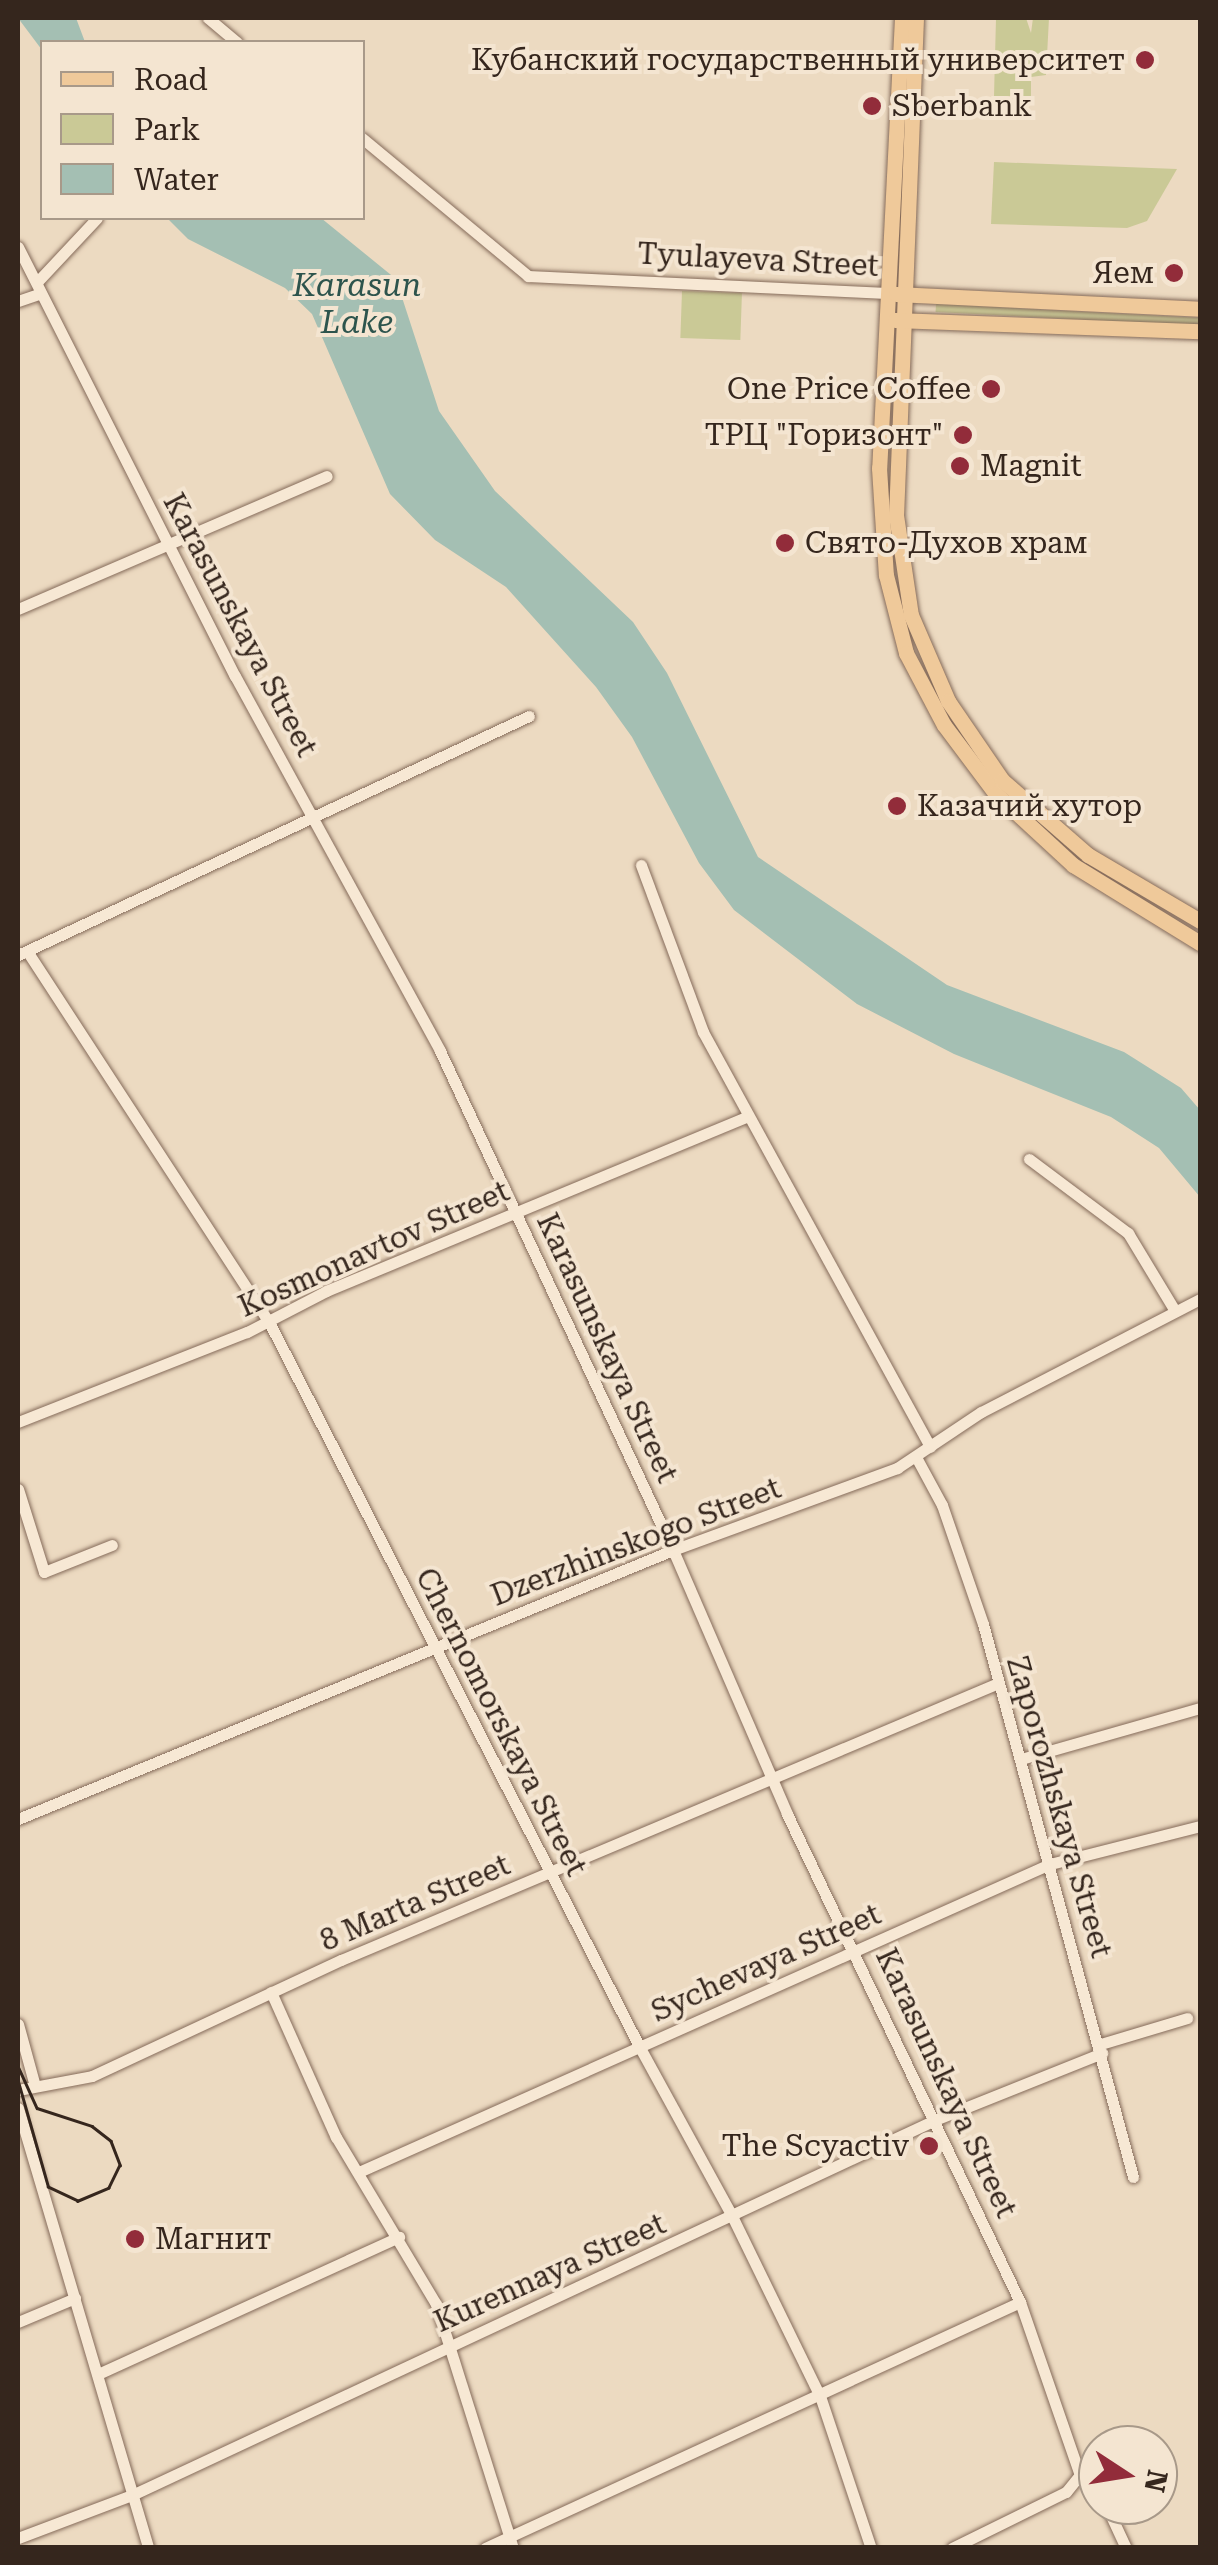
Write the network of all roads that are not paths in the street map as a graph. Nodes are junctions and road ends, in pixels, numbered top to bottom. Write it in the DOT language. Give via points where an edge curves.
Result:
graph roads {
  1 [pos="208,18"];
  2 [pos="902,18"];
  3 [pos="916,18"];
  4 [pos="234,40"];
  5 [pos="365,140"];
  6 [pos="94,220"];
  7 [pos="18,247"];
  8 [pos="40,287"];
  9 [pos="896,294"];
  10 [pos="18,301"];
  11 [pos="1200,309"];
  12 [pos="894,320"];
  13 [pos="1200,332"];
  14 [pos="327,476"];
  15 [pos="168,546"];
  16 [pos="18,609"];
  17 [pos="529,716"];
  18 [pos="314,812"];
  19 [pos="1074,855"];
  20 [pos="641,864"];
  21 [pos="1200,921"];
  22 [pos="1200,943"];
  23 [pos="22,953"];
  24 [pos="748,1116"];
  25 [pos="1029,1158"];
  26 [pos="518,1214"];
  27 [pos="1200,1300"];
  28 [pos="1175,1311"];
  29 [pos="268,1320"];
  30 [pos="18,1422"];
  31 [pos="930,1447"];
  32 [pos="916,1457"];
  33 [pos="18,1489"];
  34 [pos="112,1545"];
  35 [pos="674,1550"];
  36 [pos="436,1648"];
  37 [pos="996,1684"];
  38 [pos="1200,1708"];
  39 [pos="1021,1758"];
  40 [pos="772,1778"];
  41 [pos="18,1819"];
  42 [pos="1200,1826"];
  43 [pos="1050,1864"];
  44 [pos="550,1872"];
  45 [pos="856,1951"];
  46 [pos="271,1992"];
  47 [pos="1187,2018"];
  48 [pos="18,2024"];
  49 [pos="639,2046"];
  50 [pos="1101,2048"];
  51 [pos="35,2086"];
  52 [pos="18,2090"];
  53 [pos="18,2110"];
  54 [pos="936,2119"];
  55 [pos="360,2171"];
  56 [pos="1133,2177"];
  57 [pos="734,2218"];
  58 [pos="400,2237"];
  59 [pos="75,2298"];
  60 [pos="1020,2302"];
  61 [pos="18,2322"];
  62 [pos="452,2344"];
  63 [pos="98,2374"];
  64 [pos="820,2396"];
  65 [pos="1078,2469"];
  66 [pos="1078,2477"];
  67 [pos="132,2496"];
  68 [pos="1115,2525"];
  69 [pos="18,2538"];
  70 [pos="511,2542"];
  71 [pos="148,2548"];
  72 [pos="485,2548"];
  73 [pos="871,2548"];
  74 [pos="952,2548"];
  75 [pos="1126,2548"];
  1 -- 4 [label="street"];
  2 -- 9 [label="main road"];
  3 -- 9 [label="main road"];
  5 -- 9 [label="street, Tyulayeva Street" via="528,276"];
  6 -- 8 [label="street"];
  7 -- 8 [label="street, Karasunskaya Street"];
  8 -- 10 [label="street"];
  8 -- 15 [label="street, Karasunskaya Street"];
  9 -- 11 [label="main road, Tyulayeva Street"];
  9 -- 12 [label="main road"];
  12 -- 13 [label="main road, Tyulayeva Street"];
  12 -- 19 [label="main road" via="881,538 906,653 962,753"];
  14 -- 15 [label="street"];
  15 -- 16 [label="street"];
  15 -- 18 [label="street, Karasunskaya Street"];
  17 -- 18 [label="street"];
  18 -- 23 [label="street"];
  18 -- 26 [label="street, Karasunskaya Street"];
  19 -- 21 [label="main road"];
  19 -- 22 [label="main road"];
  20 -- 24 [label="street" via="703,1032"];
  23 -- 29 [label="street, Chernomorskaya Street"];
  24 -- 26 [label="street, Kosmonavtov Street"];
  24 -- 31 [label="street"];
  25 -- 28 [label="street" via="1128,1233"];
  26 -- 29 [label="street, Kosmonavtov Street"];
  26 -- 35 [label="street, Karasunskaya Street"];
  27 -- 28 [label="street, Dzerzhinskogo Street"];
  28 -- 31 [label="street, Dzerzhinskogo Street" via="981,1412"];
  29 -- 30 [label="street, Kosmonavtov Street"];
  29 -- 36 [label="street, Chernomorskaya Street"];
  31 -- 32 [label="street, Dzerzhinskogo Street"];
  32 -- 35 [label="street, Dzerzhinskogo Street"];
  32 -- 37 [label="street, Zaporozhskaya Street" via="942,1505"];
  33 -- 34 [label="street" via="44,1572"];
  35 -- 36 [label="street, Dzerzhinskogo Street"];
  35 -- 40 [label="street, Karasunskaya Street"];
  36 -- 41 [label="street, Dzerzhinskogo Street"];
  36 -- 44 [label="street, Chernomorskaya Street"];
  37 -- 39 [label="street, Zaporozhskaya Street"];
  37 -- 40 [label="street, 8 Marta Street"];
  38 -- 39 [label="street"];
  39 -- 43 [label="street, Zaporozhskaya Street"];
  40 -- 44 [label="street, 8 Marta Street"];
  40 -- 45 [label="street, Karasunskaya Street"];
  42 -- 43 [label="street, Sychevaya Street"];
  43 -- 45 [label="street, Sychevaya Street"];
  43 -- 50 [label="street, Zaporozhskaya Street"];
  44 -- 46 [label="street, 8 Marta Street"];
  44 -- 49 [label="street, Chernomorskaya Street"];
  45 -- 49 [label="street, Sychevaya Street"];
  45 -- 54 [label="street, Karasunskaya Street"];
  46 -- 51 [label="street, 8 Marta Street" via="92,2076"];
  46 -- 55 [label="street" via="336,2137"];
  47 -- 50 [label="street, Kurennaya Street"];
  48 -- 51 [label="street"];
  49 -- 55 [label="street, Sychevaya Street"];
  49 -- 57 [label="street, Chernomorskaya Street"];
  50 -- 54 [label="street, Kurennaya Street"];
  50 -- 56 [label="street, Zaporozhskaya Street"];
  51 -- 52 [label="street, 8 Marta Street"];
  53 -- 59 [label="street"];
  54 -- 57 [label="street, Kurennaya Street"];
  54 -- 60 [label="street, Karasunskaya Street"];
  55 -- 58 [label="street"];
  57 -- 62 [label="street, Kurennaya Street"];
  57 -- 64 [label="street, Chernomorskaya Street"];
  58 -- 62 [label="street"];
  58 -- 63 [label="street"];
  59 -- 61 [label="street"];
  59 -- 63 [label="street"];
  60 -- 64 [label="street"];
  60 -- 65 [label="street, Karasunskaya Street"];
  62 -- 67 [label="street, Kurennaya Street"];
  62 -- 70 [label="street"];
  63 -- 67 [label="street"];
  64 -- 70 [label="street"];
  64 -- 73 [label="street, Chernomorskaya Street"];
  66 -- 74 [label="street" via="1066,2492"];
  67 -- 69 [label="street, Kurennaya Street"];
  67 -- 71 [label="street"];
  68 -- 75 [label="street"];
  70 -- 72 [label="street"];
}
